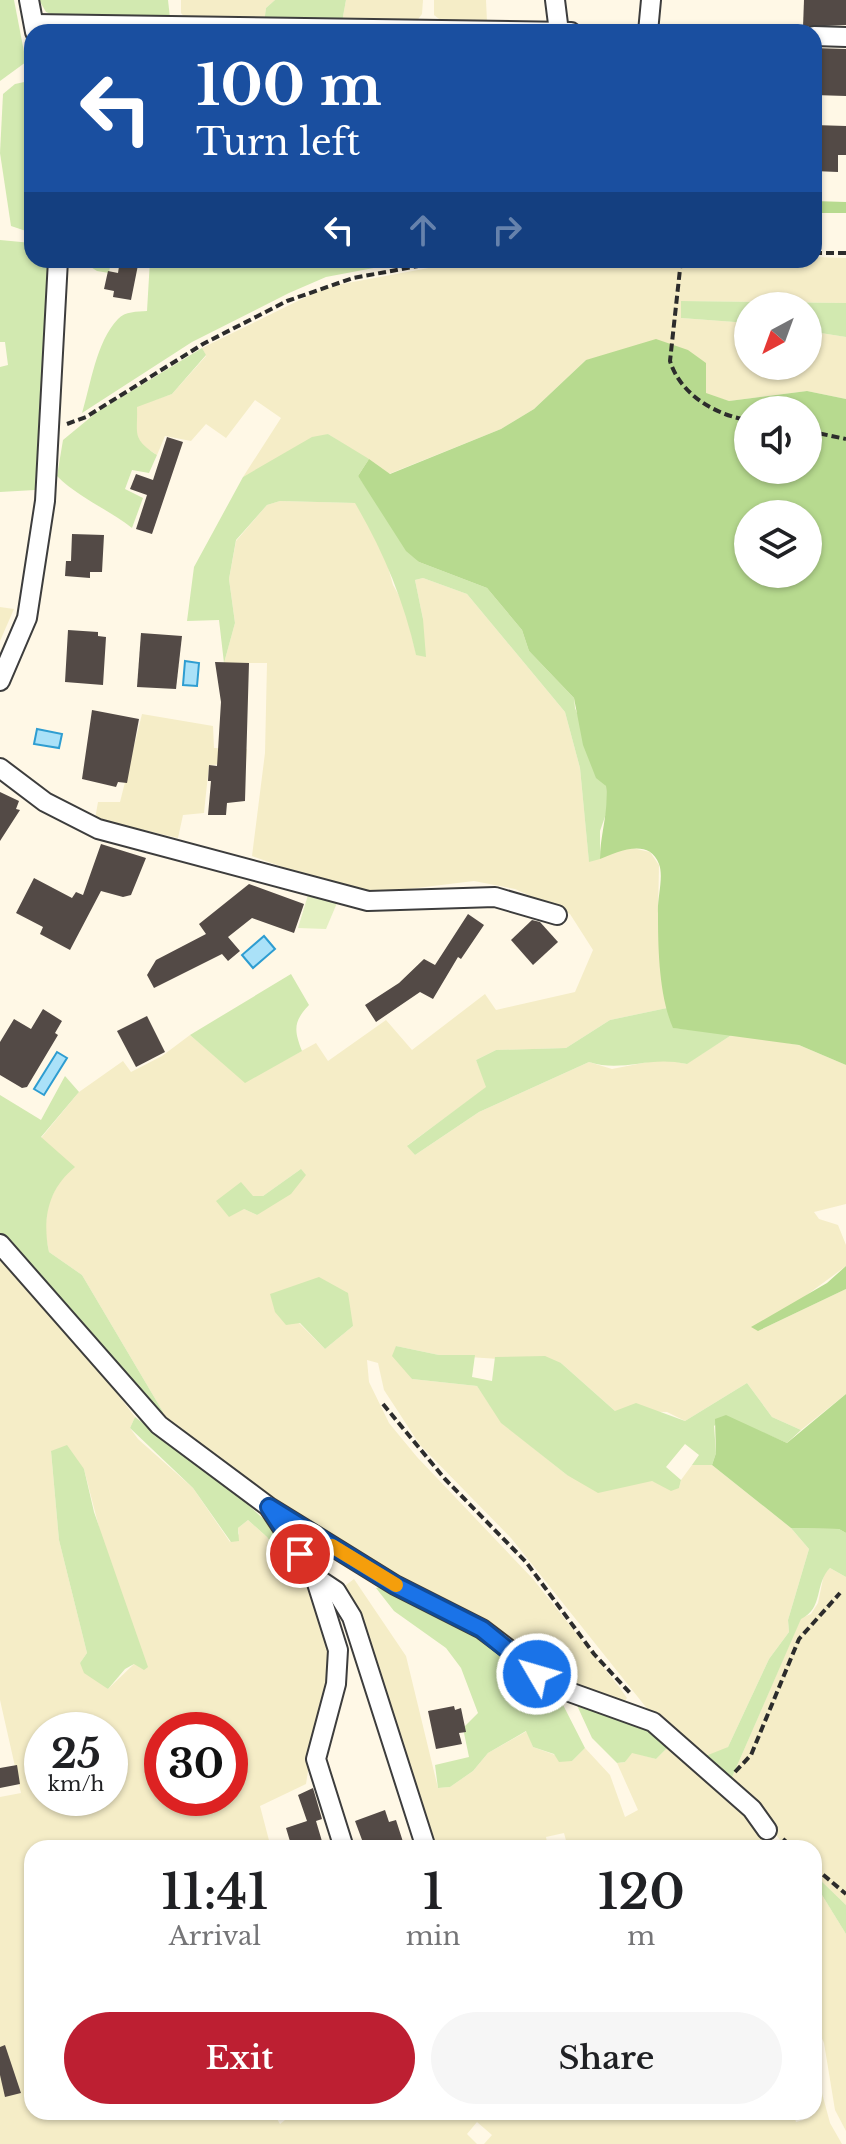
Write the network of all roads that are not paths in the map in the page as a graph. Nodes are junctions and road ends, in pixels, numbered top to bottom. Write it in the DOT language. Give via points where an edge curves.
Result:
graph roads {
  1 [pos="29,0"];
  2 [pos="555,0"];
  3 [pos="651,0"];
  4 [pos="34,24"];
  5 [pos="558,24"];
  6 [pos="649,24"];
  7 [pos="822,36"];
  8 [pos="846,37"];
  9 [pos="57,268"];
  10 [pos="0,681"];
  11 [pos="0,768"];
  12 [pos="557,915"];
  13 [pos="0,1244"];
  14 [pos="269,1507"];
  15 [pos="315,1577"];
  16 [pos="767,1830"];
  17 [pos="341,1840"];
  18 [pos="423,1840"];
  1 -- 4 [label="street"];
  2 -- 5 [label="street"];
  3 -- 6 [label="street"];
  7 -- 8 [label="street"];
  9 -- 10 [label="street" via="45,501 27,618"];
  11 -- 12 [label="street" via="45,802 98,829 368,901 495,897"];
  13 -- 14 [label="street" via="159,1425"];
  14 -- 15 [label="street"];
  14 -- 16 [label="street" via="395,1585 482,1629 561,1689 653,1722 752,1809"];
  15 -- 17 [label="street" via="338,1650 336,1684 316,1759"];
  15 -- 18 [label="street" via="336,1591 352,1617"];
}
